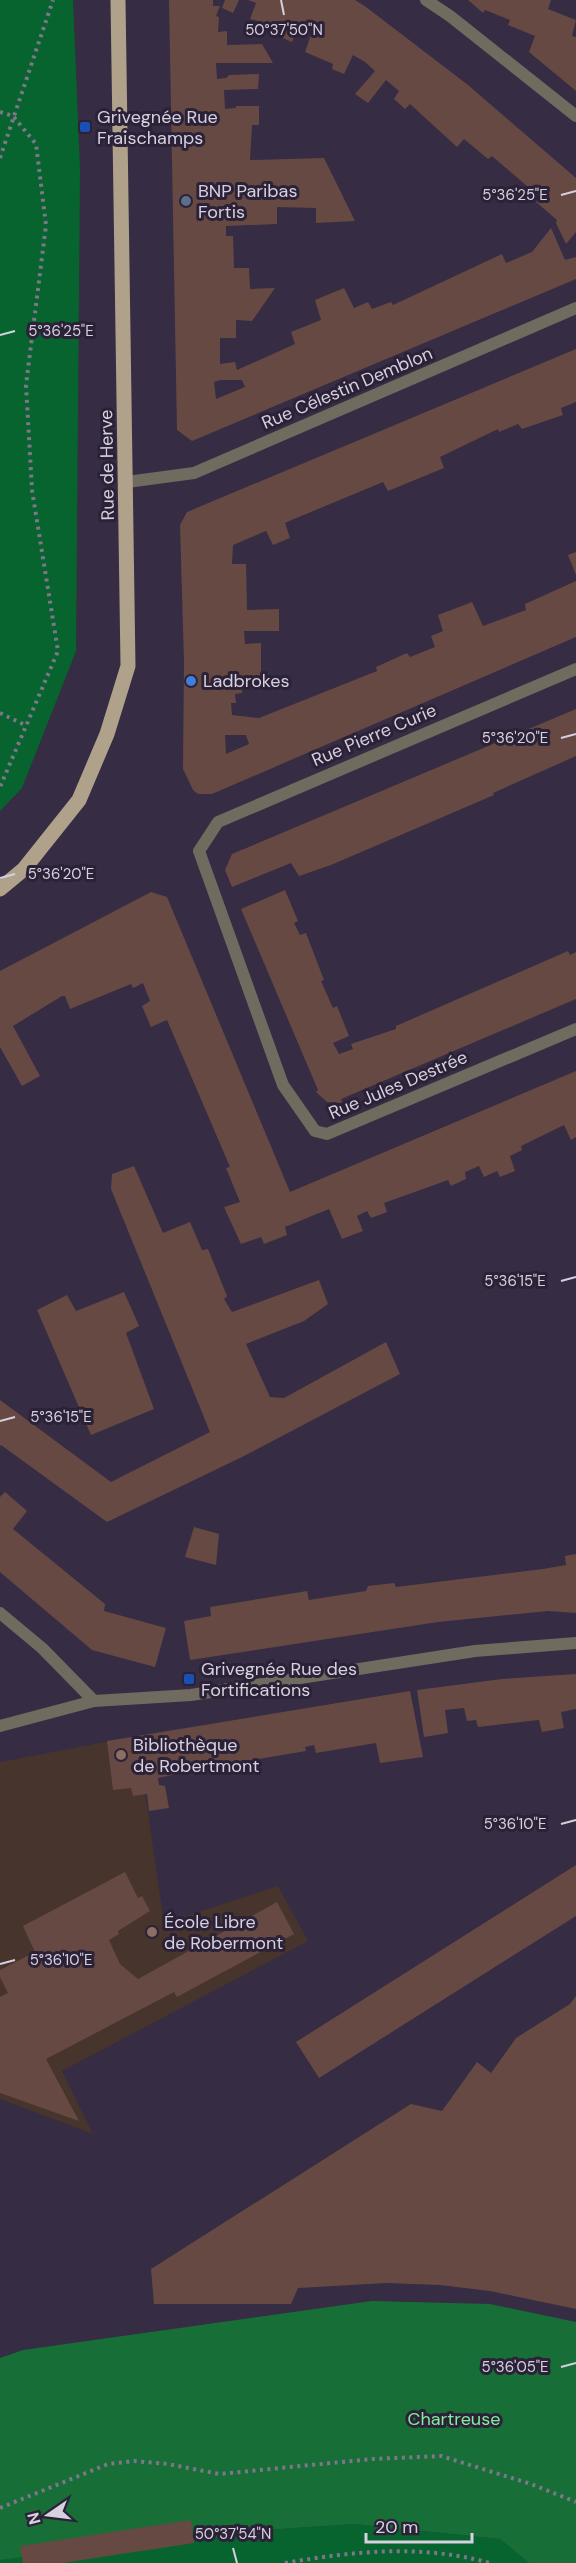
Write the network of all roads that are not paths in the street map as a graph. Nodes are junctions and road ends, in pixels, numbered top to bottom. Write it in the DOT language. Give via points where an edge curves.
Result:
graph roads {
  1 [pos="118,0"];
  2 [pos="426,0"];
  3 [pos="576,116"];
  4 [pos="576,308"];
  5 [pos="127,483"];
  6 [pos="576,669"];
  7 [pos="200,851"];
  8 [pos="0,889"];
  9 [pos="576,1029"];
  10 [pos="0,1613"];
  11 [pos="576,1643"];
  12 [pos="94,1701"];
  13 [pos="0,1726"];
  1 -- 5 [label="main road, Rue de Herve"];
  2 -- 3 [label="street"];
  4 -- 5 [label="street, Rue Célestin Demblon" via="194,473"];
  5 -- 8 [label="main road, Rue de Herve" via="128,666 107,734 79,800 24,869"];
  6 -- 7 [label="street, Rue Pierre Curie" via="218,822"];
  7 -- 9 [label="street, Rue Jules Destrée" via="283,1085 315,1131 327,1134"];
  10 -- 12 [label="street" via="42,1648"];
  11 -- 12 [label="street" via="475,1651 190,1695"];
  12 -- 13 [label="street"];
}
